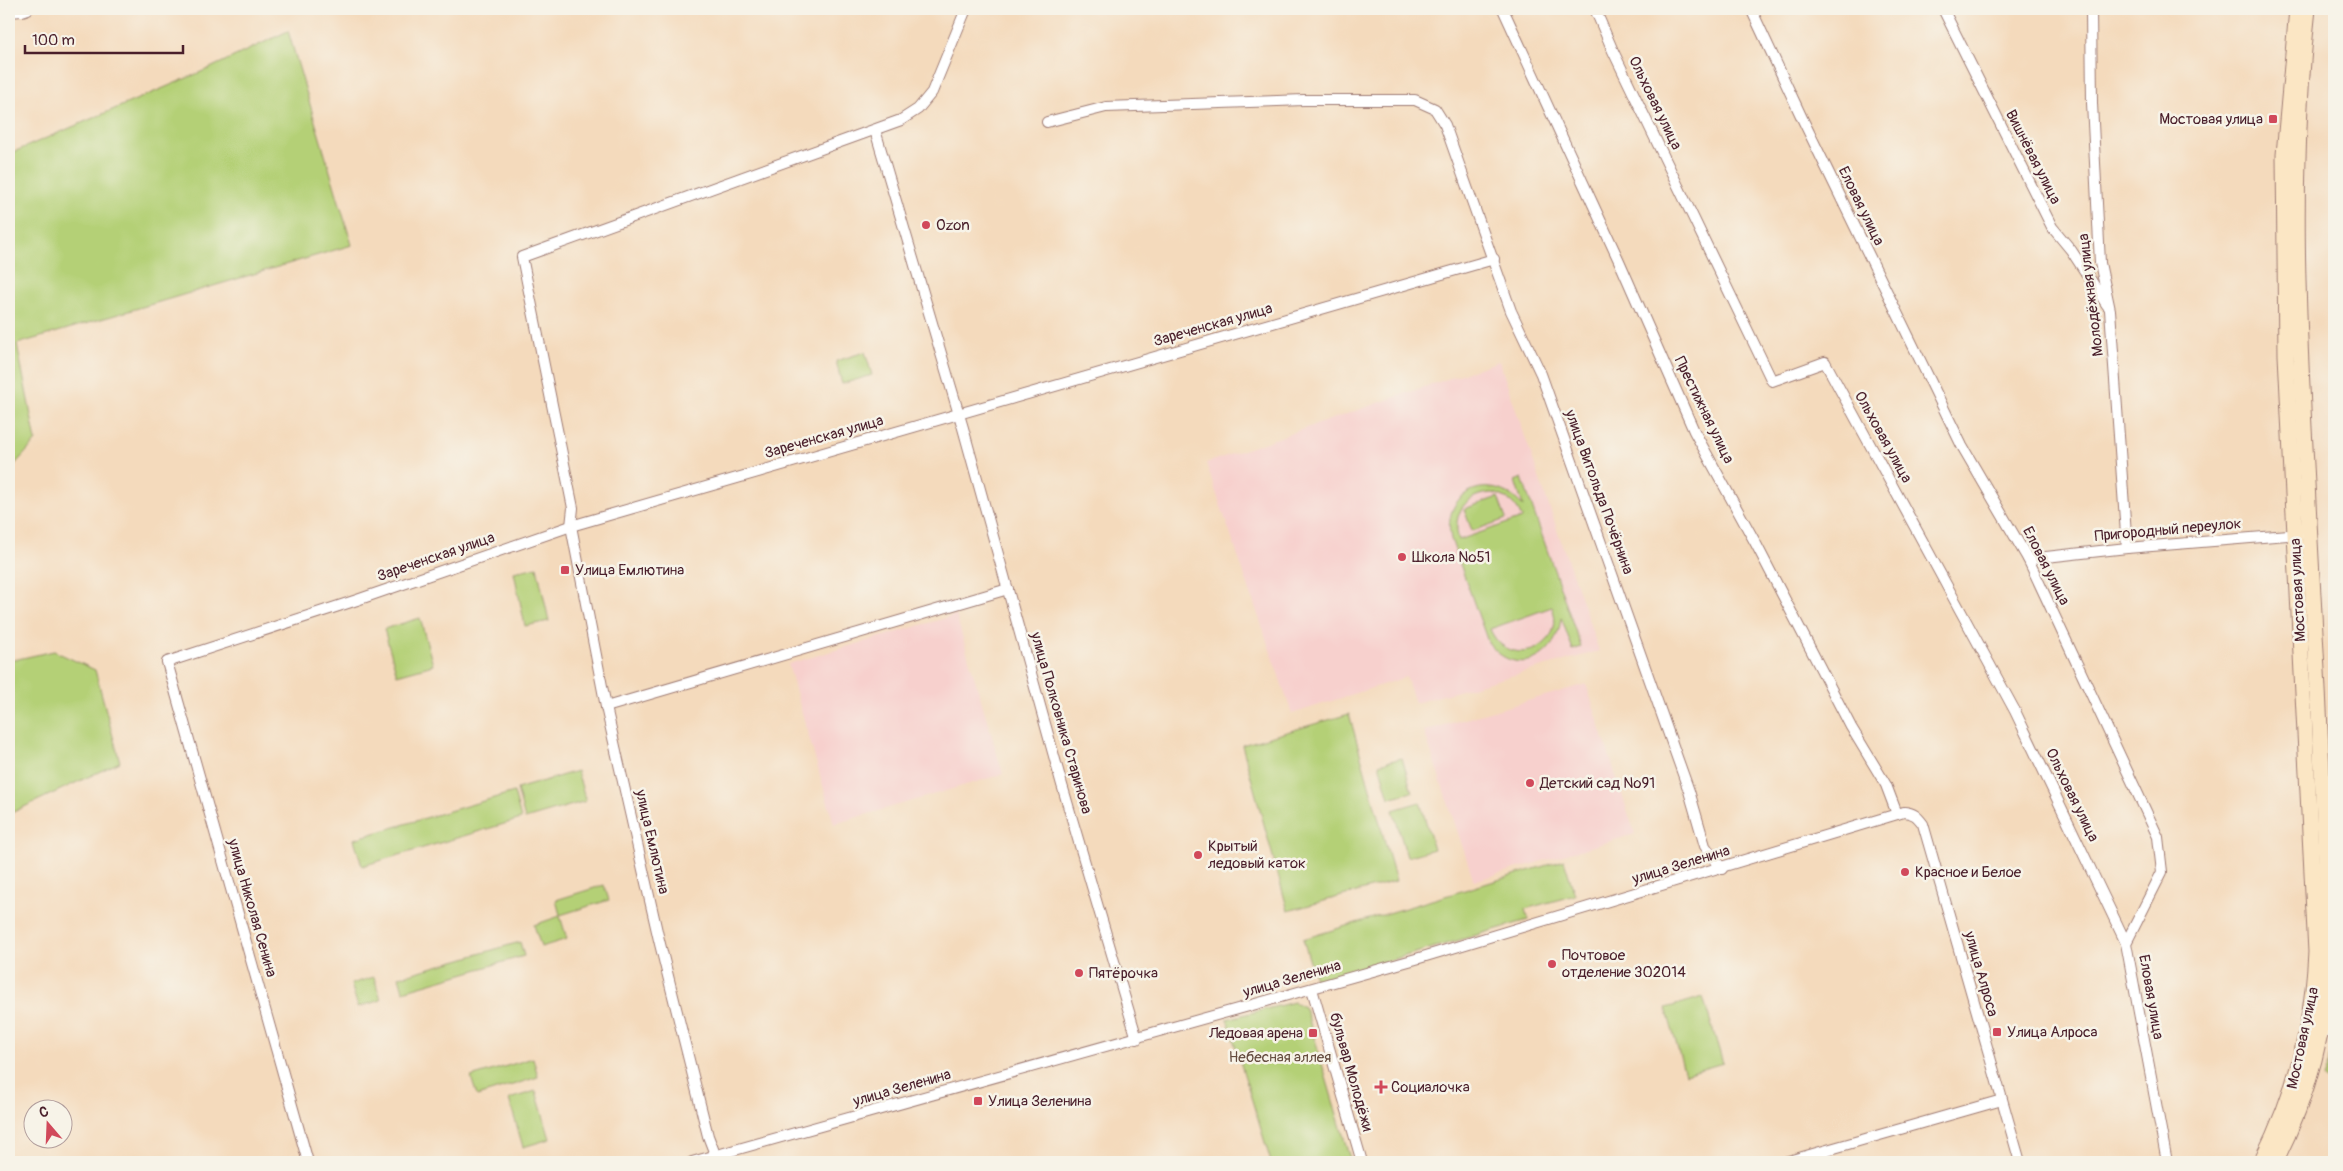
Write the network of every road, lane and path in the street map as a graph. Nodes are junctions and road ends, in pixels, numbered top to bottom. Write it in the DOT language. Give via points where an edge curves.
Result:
graph roads {
  1 [pos="28,9"];
  2 [pos="966,9"];
  3 [pos="1503,9"];
  4 [pos="1595,9"];
  5 [pos="1751,9"];
  6 [pos="1942,9"];
  7 [pos="2091,9"];
  8 [pos="2297,9"];
  9 [pos="2308,9"];
  10 [pos="9,12"];
  11 [pos="1047,122"];
  12 [pos="875,130"];
  13 [pos="1494,259"];
  14 [pos="2110,310"];
  15 [pos="959,414"];
  16 [pos="571,526"];
  17 [pos="2302,534"];
  18 [pos="2127,548"];
  19 [pos="2028,559"];
  20 [pos="1008,589"];
  21 [pos="167,662"];
  22 [pos="606,707"];
  23 [pos="1898,814"];
  24 [pos="1722,869"];
  25 [pos="2126,943"];
  26 [pos="2329,952"];
  27 [pos="2334,970"];
  28 [pos="1312,989"];
  29 [pos="2334,1027"];
  30 [pos="2320,1038"];
  31 [pos="1137,1039"];
  32 [pos="2002,1100"];
  33 [pos="717,1159"];
  34 [pos="308,1162"];
  35 [pos="692,1162"];
  36 [pos="1362,1162"];
  37 [pos="1785,1162"];
  38 [pos="2020,1162"];
  39 [pos="2167,1162"];
  40 [pos="2261,1162"];
  41 [pos="2275,1162"];
  1 -- 10 [label="street"];
  2 -- 12 [label="street" via="932,92 901,120"];
  3 -- 23 [label="street, Престижная улица" via="1694,431 1886,785"];
  4 -- 25 [label="street, Ольховая улица" via="1772,381 1825,362 2015,711"];
  5 -- 19 [label="street, Еловая улица" via="1962,446"];
  6 -- 14 [label="street, Вишнёвая улица" via="2052,227"];
  7 -- 14 [label="street, Молодёжная улица" via="2100,263"];
  8 -- 17 [label="main road, Мостовая улица" via="2286,114 2284,198 2286,355"];
  9 -- 17 [label="main road, Мостовая улица" via="2296,200"];
  11 -- 13 [label="street, улица Витольда Почёрнина" via="1106,107 1304,100 1415,100 1434,110 1445,125"];
  12 -- 15 [label="street, улица Полковника Старинова"];
  12 -- 16 [label="street, улица Емлютина" via="522,257 573,508"];
  13 -- 15 [label="street, Зареченская улица"];
  13 -- 24 [label="street, улица Витольда Почёрнина" via="1511,310 1541,374 1689,791 1705,846"];
  14 -- 18 [label="street, Молодёжная улица"];
  15 -- 16 [label="street, Зареченская улица"];
  15 -- 20 [label="street, улица Полковника Старинова"];
  16 -- 21 [label="street, Зареченская улица"];
  16 -- 22 [label="street, улица Емлютина"];
  17 -- 18 [label="street, Пригородный переулок"];
  17 -- 26 [label="main road, Мостовая улица"];
  17 -- 40 [label="main road, Мостовая улица" via="2316,962 2305,1042 2292,1091"];
  18 -- 19 [label="street, Пригородный переулок"];
  19 -- 25 [label="street, Еловая улица" via="2158,837 2162,872"];
  20 -- 22 [label="street"];
  20 -- 31 [label="street, улица Полковника Старинова"];
  21 -- 34 [label="street, улица Николая Сенина"];
  22 -- 33 [label="street, улица Емлютина" via="678,1018 708,1136"];
  23 -- 24 [label="street, улица Зеленина"];
  23 -- 32 [label="street, улица Алроса" via="1911,812 1922,824"];
  24 -- 28 [label="street, улица Зеленина"];
  25 -- 39 [label="street, Еловая улица"];
  26 -- 27 [label="street"];
  26 -- 30 [label="main road, Мостовая улица" via="2327,997"];
  28 -- 31 [label="street, улица Зеленина"];
  28 -- 36 [label="street, бульвар Молодёжи"];
  29 -- 30 [label="street" via="2326,1030"];
  30 -- 41 [label="main road, Мостовая улица" via="2304,1095"];
  31 -- 33 [label="street, улица Зеленина"];
  32 -- 37 [label="street"];
  32 -- 38 [label="street, улица Алроса"];
  33 -- 35 [label="street, улица Зеленина"];
}
